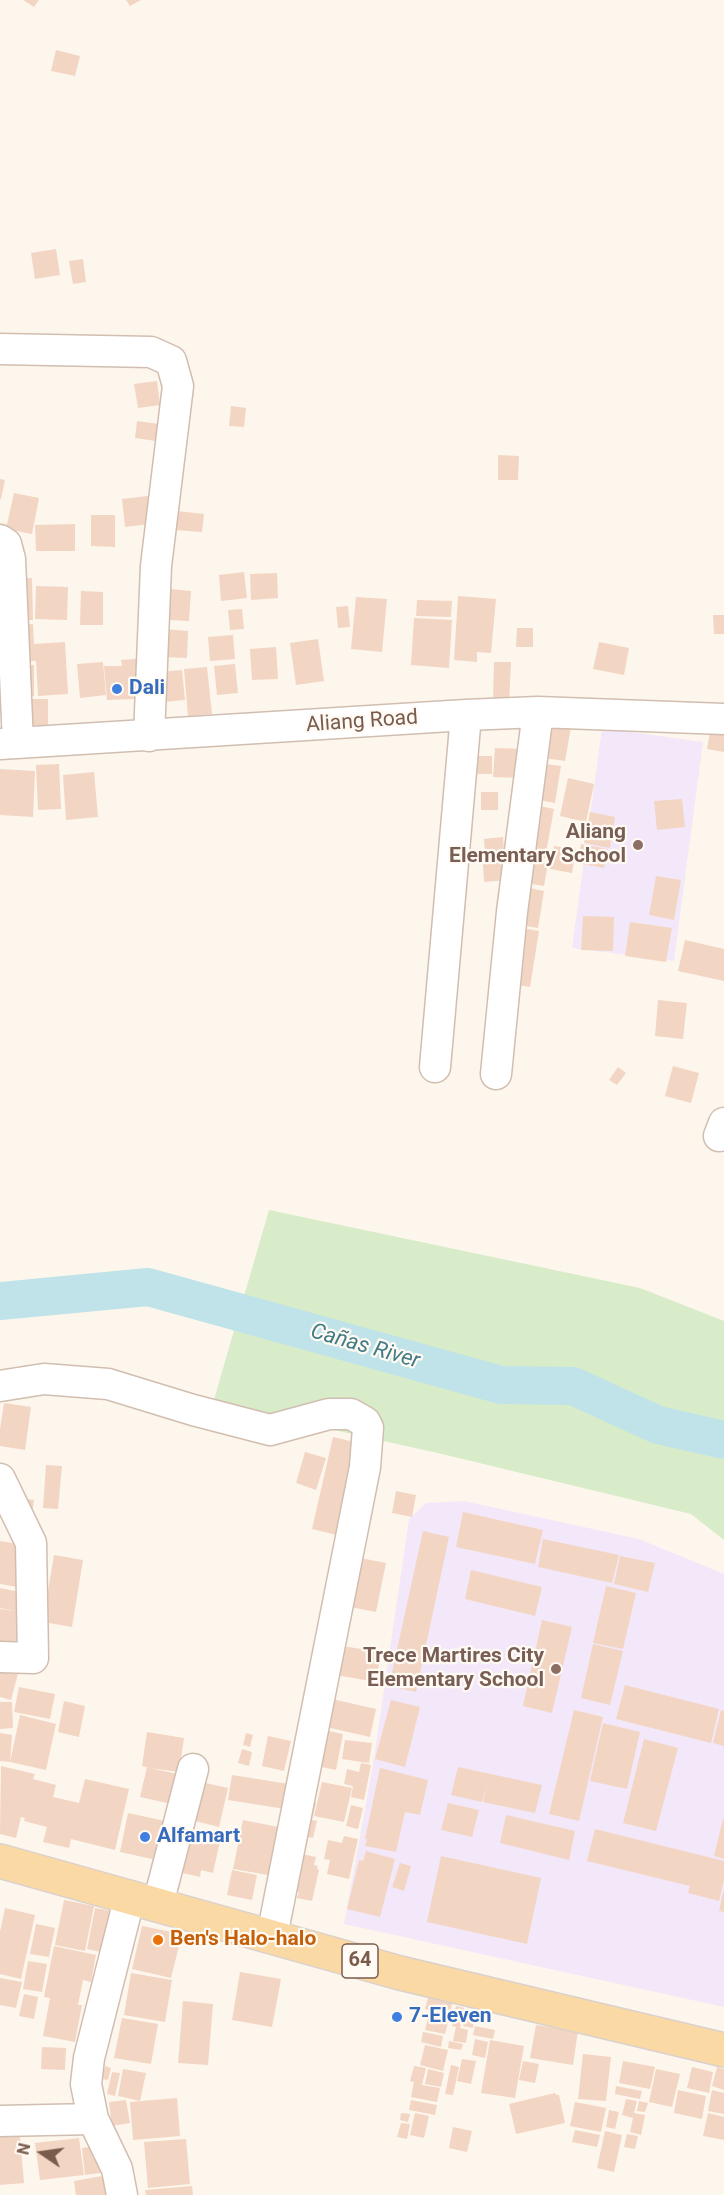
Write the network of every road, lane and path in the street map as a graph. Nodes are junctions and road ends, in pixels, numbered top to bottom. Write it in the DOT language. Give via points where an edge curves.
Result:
graph roads {
  1 [pos="0,350"];
  2 [pos="0,540"];
  3 [pos="538,712"];
  4 [pos="466,715"];
  5 [pos="724,719"];
  6 [pos="149,736"];
  7 [pos="9,743"];
  8 [pos="435,1067"];
  9 [pos="496,1074"];
  10 [pos="0,1386"];
  11 [pos="0,1479"];
  12 [pos="0,1657"];
  13 [pos="193,1769"];
  14 [pos="0,1861"];
  15 [pos="144,1900"];
  16 [pos="272,1936"];
  17 [pos="724,2050"];
  18 [pos="93,2119"];
  19 [pos="0,2121"];
  20 [pos="122,2195"];
  1 -- 6 [label="street" via="151,352 171,361 178,386 156,566"];
  2 -- 7 [label="street" via="6,544 10,559"];
  3 -- 4 [label="street, Aliang Road"];
  3 -- 5 [label="street, Aliang Road"];
  3 -- 9 [label="street"];
  4 -- 6 [label="street, Aliang Road"];
  4 -- 8 [label="street"];
  6 -- 7 [label="street, Aliang Road"];
  10 -- 16 [label="street" via="44,1379 108,1384 270,1430 328,1414 351,1414 365,1422 365,1467"];
  11 -- 12 [label="street" via="31,1543 33,1658"];
  13 -- 15 [label="street"];
  14 -- 15 [label="main road, 64"];
  15 -- 16 [label="main road, 64"];
  15 -- 18 [label="street" via="89,2058 87,2096"];
  16 -- 17 [label="main road, 64" via="400,1973"];
  18 -- 19 [label="street"];
  18 -- 20 [label="street" via="117,2169"];
}
